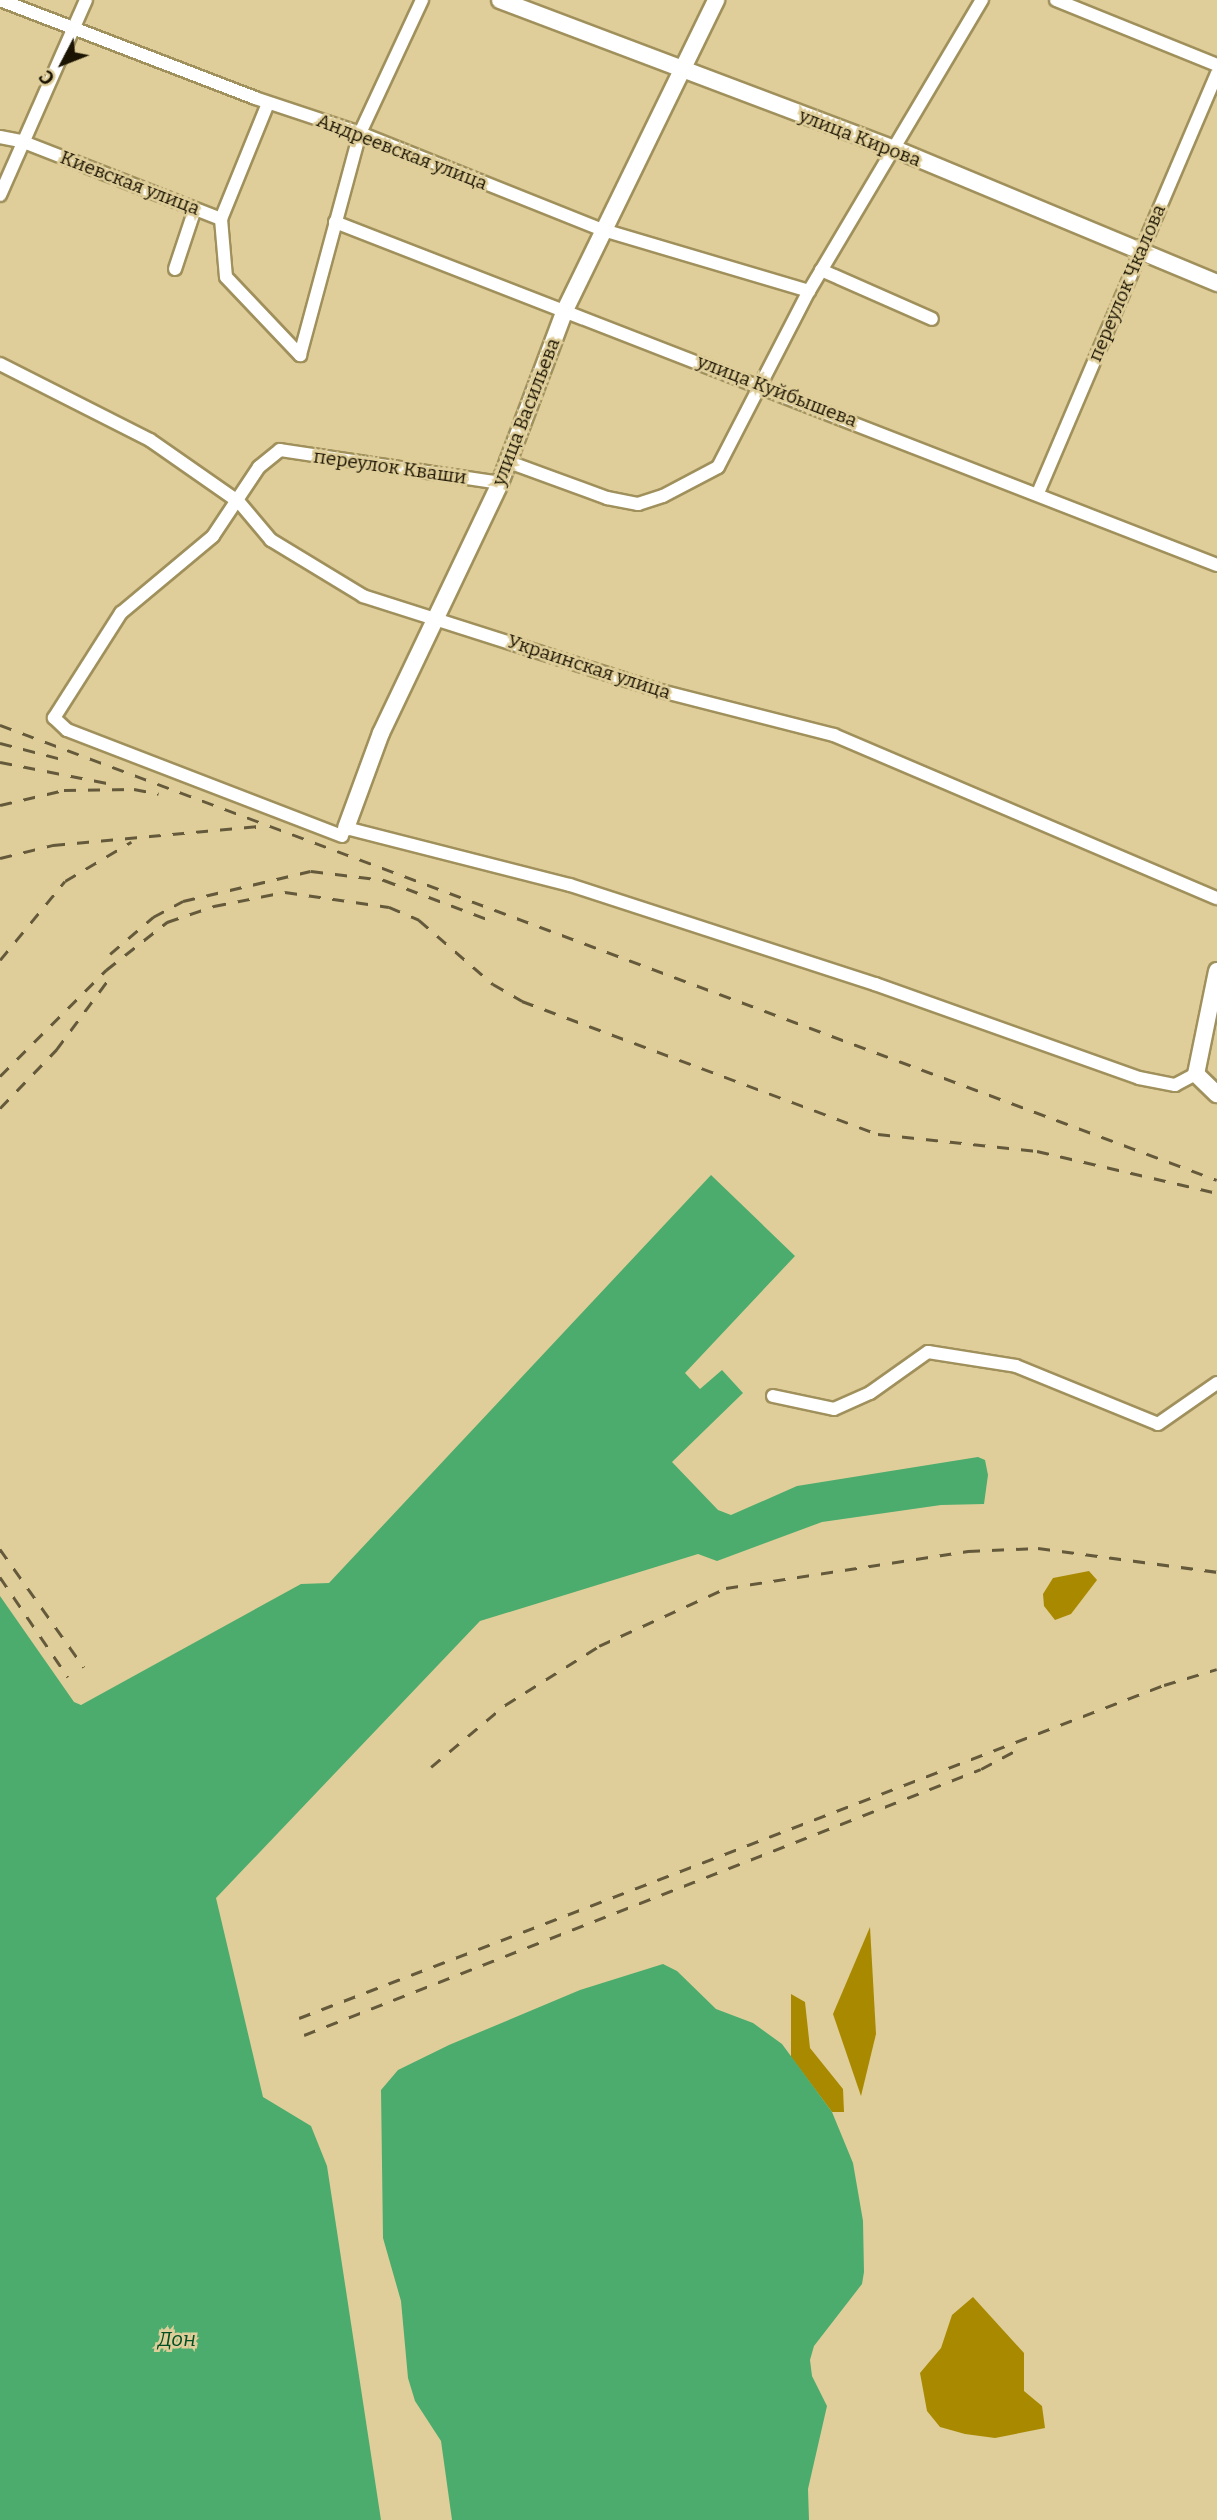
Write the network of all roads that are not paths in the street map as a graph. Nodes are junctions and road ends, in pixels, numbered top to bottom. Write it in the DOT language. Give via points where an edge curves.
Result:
graph roads {
  1 [pos="0,0"];
  2 [pos="86,0"];
  3 [pos="422,0"];
  4 [pos="500,0"];
  5 [pos="716,0"];
  6 [pos="982,0"];
  7 [pos="1056,0"];
  8 [pos="71,29"];
  9 [pos="1217,65"];
  10 [pos="683,71"];
  11 [pos="1217,75"];
  12 [pos="268,103"];
  13 [pos="360,133"];
  14 [pos="0,137"];
  15 [pos="21,141"];
  16 [pos="895,149"];
  17 [pos="0,195"];
  18 [pos="195,209"];
  19 [pos="221,219"];
  20 [pos="335,222"];
  21 [pos="603,230"];
  22 [pos="1139,252"];
  23 [pos="175,269"];
  24 [pos="821,270"];
  25 [pos="1217,283"];
  26 [pos="809,291"];
  27 [pos="565,310"];
  28 [pos="932,319"];
  29 [pos="0,364"];
  30 [pos="764,386"];
  31 [pos="506,461"];
  32 [pos="500,483"];
  33 [pos="1038,492"];
  34 [pos="239,502"];
  35 [pos="1217,565"];
  36 [pos="434,616"];
  37 [pos="344,832"];
  38 [pos="1217,898"];
  39 [pos="1217,971"];
  40 [pos="1196,1074"];
  41 [pos="1217,1094"];
  42 [pos="1217,1383"];
  43 [pos="773,1396"];
  1 -- 8 [label="street, Андреевская улица"];
  2 -- 8 [label="street"];
  3 -- 13 [label="street"];
  4 -- 10 [label="street, улица Кирова"];
  5 -- 10 [label="street, улица Васильева"];
  6 -- 16 [label="street"];
  7 -- 9 [label="street"];
  8 -- 12 [label="street, Андреевская улица"];
  8 -- 15 [label="street"];
  10 -- 16 [label="street, улица Кирова"];
  10 -- 21 [label="street, улица Васильева"];
  11 -- 22 [label="street, переулок Чкалова"];
  12 -- 13 [label="street, Андреевская улица"];
  12 -- 19 [label="street"];
  13 -- 20 [label="street"];
  13 -- 21 [label="street, Андреевская улица"];
  14 -- 15 [label="street, Киевская улица"];
  15 -- 17 [label="street"];
  15 -- 18 [label="street, Киевская улица"];
  16 -- 22 [label="street, улица Кирова"];
  16 -- 24 [label="street"];
  18 -- 19 [label="street, Киевская улица"];
  18 -- 23 [label="street"];
  19 -- 20 [label="street, Киевская улица" via="226,277 300,355"];
  20 -- 27 [label="street, улица Куйбышева"];
  21 -- 26 [label="street, Андреевская улица"];
  21 -- 27 [label="street, улица Васильева"];
  22 -- 25 [label="street, улица Кирова"];
  22 -- 33 [label="street, переулок Чкалова"];
  24 -- 26 [label="street"];
  24 -- 28 [label="street"];
  26 -- 30 [label="street"];
  27 -- 30 [label="street, улица Куйбышева"];
  27 -- 31 [label="street, улица Васильева"];
  29 -- 34 [label="street, Украинская улица" via="150,440"];
  30 -- 31 [label="street" via="718,467 638,504 607,498"];
  30 -- 33 [label="street, улица Куйбышева"];
  31 -- 32 [label="street, улица Васильева"];
  32 -- 34 [label="street, переулок Кваши" via="281,450 258,467"];
  32 -- 36 [label="street, улица Васильева"];
  33 -- 35 [label="street, улица Куйбышева"];
  34 -- 36 [label="street, Украинская улица" via="271,540 319,573 363,596"];
  34 -- 37 [label="street" via="213,536 121,613 54,718 66,730"];
  36 -- 37 [label="street, улица Васильева" via="381,733"];
  36 -- 38 [label="street, Украинская улица" via="657,690 834,735"];
  37 -- 40 [label="street" via="570,886 875,984 1139,1078 1175,1085"];
  39 -- 40 [label="street"];
  40 -- 41 [label="street"];
  42 -- 43 [label="street" via="1158,1424 1016,1366 928,1352 870,1393 834,1409"];
}
